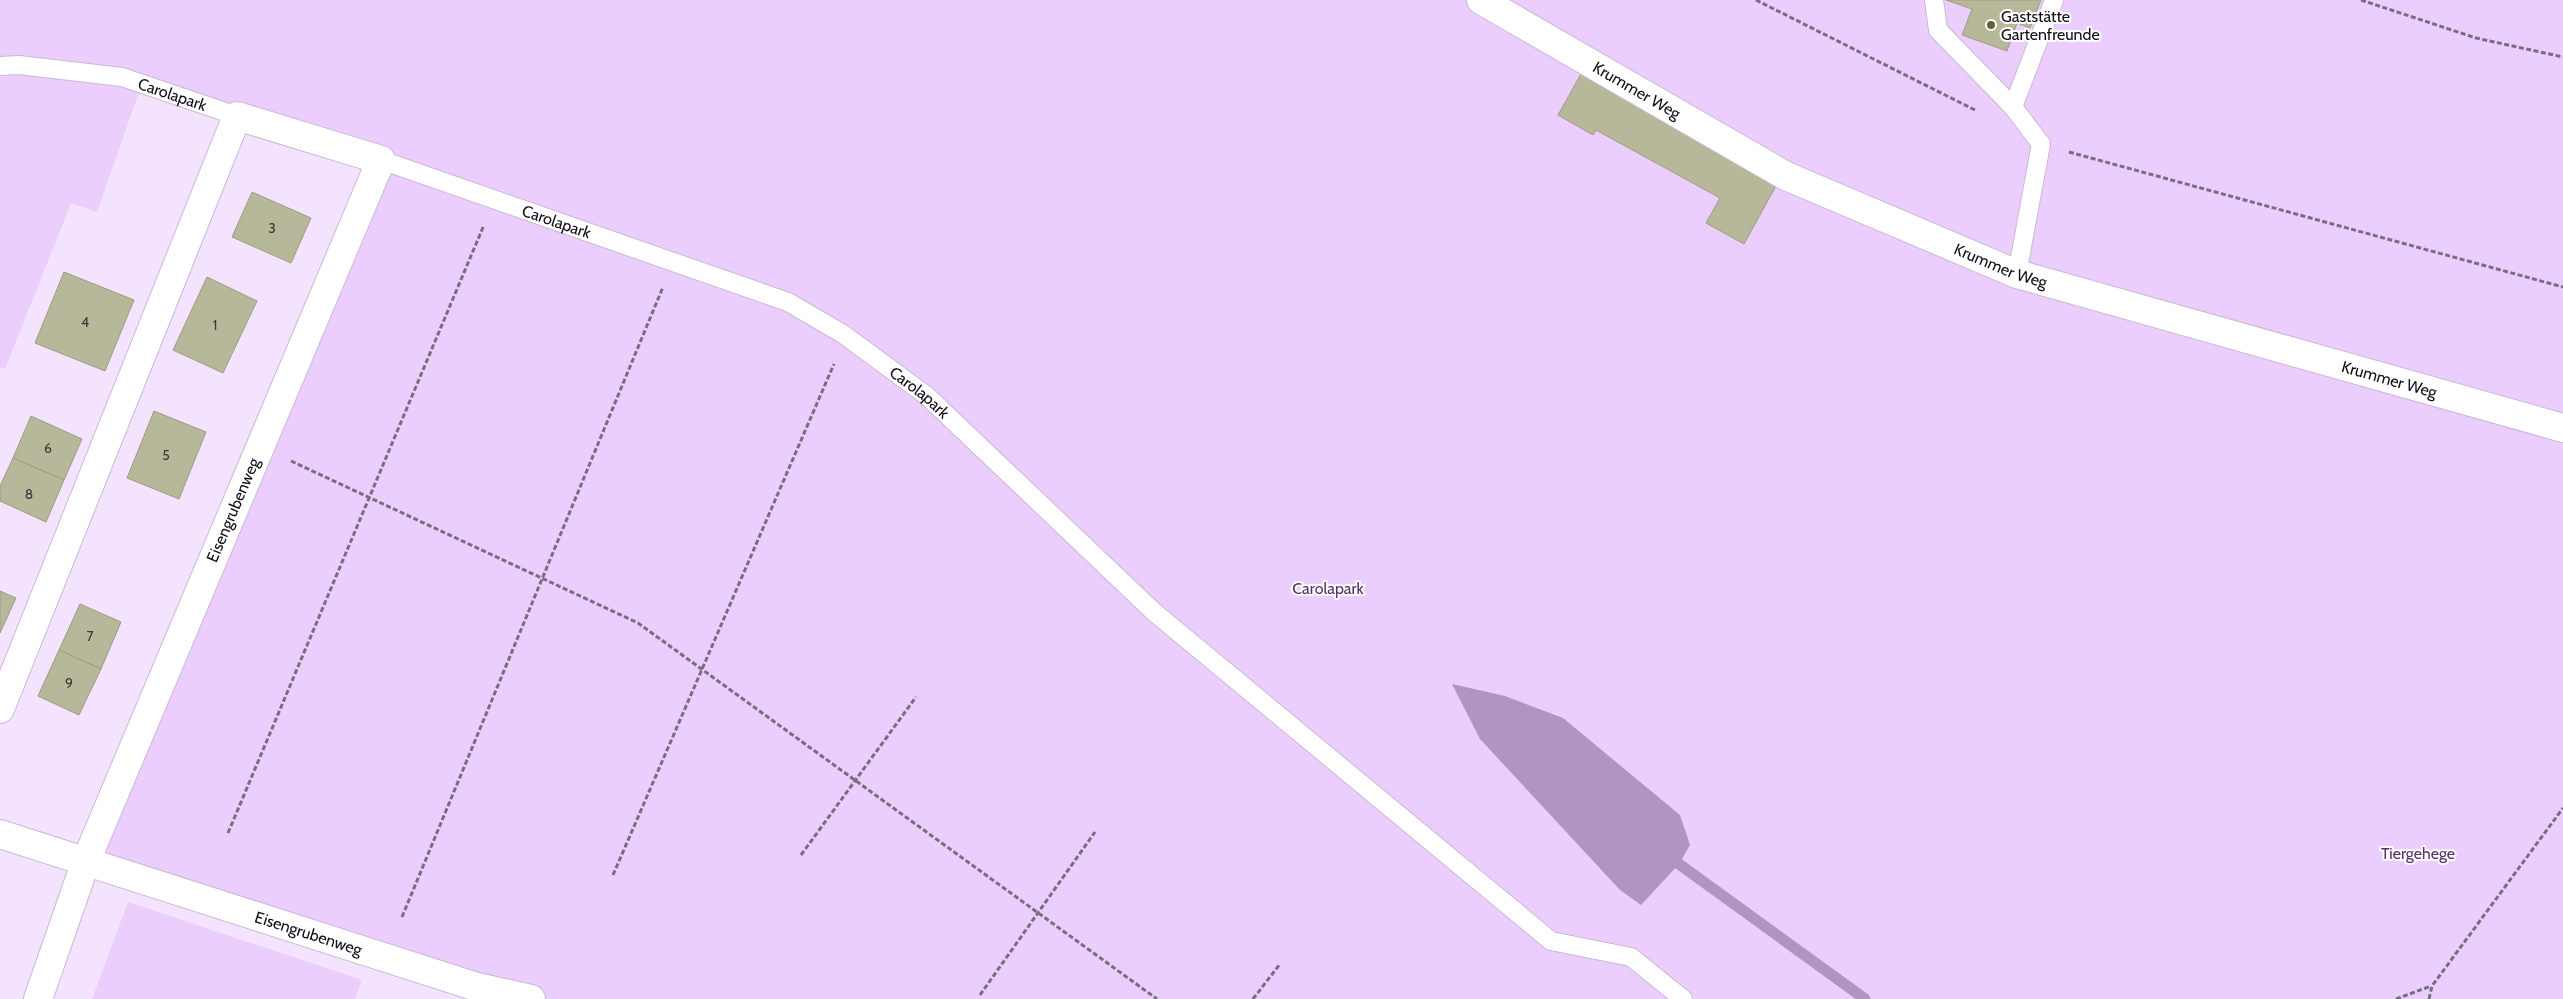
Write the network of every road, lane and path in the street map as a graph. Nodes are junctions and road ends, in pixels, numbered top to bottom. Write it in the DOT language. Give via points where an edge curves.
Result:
graph roads {
  1 [pos="1481,0"];
  2 [pos="1756,0"];
  3 [pos="1934,0"];
  4 [pos="2054,0"];
  5 [pos="2361,0"];
  6 [pos="2563,57"];
  7 [pos="0,66"];
  8 [pos="2013,107"];
  9 [pos="1978,112"];
  10 [pos="237,116"];
  11 [pos="2040,144"];
  12 [pos="381,160"];
  13 [pos="484,223"];
  14 [pos="2017,274"];
  15 [pos="666,279"];
  16 [pos="2563,287"];
  17 [pos="838,356"];
  18 [pos="2563,428"];
  19 [pos="260,446"];
  20 [pos="369,497"];
  21 [pos="543,579"];
  22 [pos="702,669"];
  23 [pos="916,697"];
  24 [pos="0,709"];
  25 [pos="856,781"];
  26 [pos="2563,808"];
  27 [pos="1096,832"];
  28 [pos="228,833"];
  29 [pos="0,834"];
  30 [pos="801,855"];
  31 [pos="86,861"];
  32 [pos="614,875"];
  33 [pos="1038,913"];
  34 [pos="402,917"];
  35 [pos="1280,964"];
  36 [pos="2432,986"];
  37 [pos="980,995"];
  38 [pos="38,999"];
  39 [pos="531,999"];
  40 [pos="1157,999"];
  41 [pos="1253,999"];
  42 [pos="1683,999"];
  43 [pos="2396,999"];
  44 [pos="2429,999"];
  1 -- 14 [label="street, Krummer Weg" via="1786,176"];
  2 -- 9 [label="path"];
  3 -- 8 [label="lane" via="1938,30"];
  4 -- 8 [label="lane"];
  5 -- 6 [label="path" via="2476,38"];
  7 -- 10 [label="lane, Carolapark" via="20,64 122,77"];
  8 -- 11 [label="lane"];
  10 -- 12 [label="street, Carolapark"];
  10 -- 24 [label="street"];
  11 -- 14 [label="lane"];
  11 -- 16 [label="path"];
  12 -- 19 [label="street, Eisengrubenweg"];
  12 -- 42 [label="lane, Carolapark" via="788,302 843,334 927,396 1154,612 1551,942 1631,957"];
  13 -- 20 [label="path"];
  14 -- 18 [label="street, Krummer Weg"];
  15 -- 21 [label="path"];
  17 -- 22 [label="path"];
  19 -- 20 [label="path"];
  19 -- 31 [label="street, Eisengrubenweg"];
  20 -- 21 [label="path"];
  20 -- 28 [label="path"];
  21 -- 22 [label="path" via="638,623"];
  21 -- 34 [label="path"];
  22 -- 25 [label="path"];
  22 -- 32 [label="path"];
  23 -- 25 [label="path"];
  25 -- 30 [label="path"];
  25 -- 33 [label="path"];
  26 -- 36 [label="path"];
  27 -- 33 [label="path"];
  29 -- 31 [label="street, Eisengrubenweg"];
  31 -- 38 [label="street, Eisengrubenweg"];
  31 -- 39 [label="street, Eisengrubenweg" via="477,987"];
  33 -- 37 [label="path"];
  33 -- 40 [label="path"];
  35 -- 41 [label="path"];
  36 -- 43 [label="path"];
  36 -- 44 [label="path"];
}
